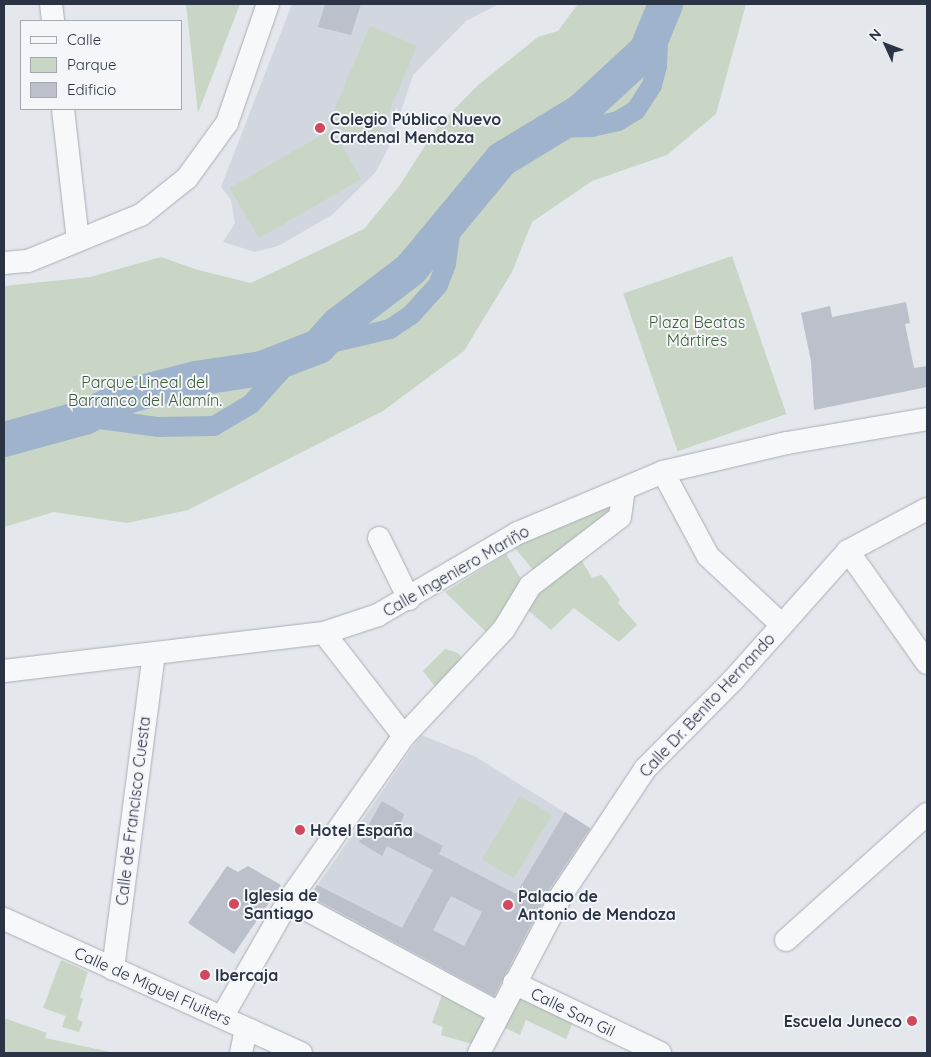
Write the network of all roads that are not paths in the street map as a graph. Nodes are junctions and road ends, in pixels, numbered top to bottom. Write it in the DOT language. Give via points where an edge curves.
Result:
graph roads {
  1 [pos="51,4"];
  2 [pos="268,4"];
  3 [pos="53,20"];
  4 [pos="63,110"];
  5 [pos="78,240"];
  6 [pos="4,263"];
  7 [pos="927,419"];
  8 [pos="663,472"];
  9 [pos="624,489"];
  10 [pos="927,510"];
  11 [pos="379,538"];
  12 [pos="848,551"];
  13 [pos="409,598"];
  14 [pos="782,625"];
  15 [pos="324,633"];
  16 [pos="154,654"];
  17 [pos="927,663"];
  18 [pos="4,671"];
  19 [pos="404,736"];
  20 [pos="927,814"];
  21 [pos="288,900"];
  22 [pos="4,919"];
  23 [pos="786,940"];
  24 [pos="113,968"];
  25 [pos="514,983"];
  26 [pos="499,1013"];
  27 [pos="219,1015"];
  28 [pos="250,1030"];
  29 [pos="241,1053"];
  30 [pos="301,1053"];
  31 [pos="479,1053"];
  32 [pos="660,1053"];
  1 -- 3 [label="street"];
  2 -- 5 [label="street" via="227,122 186,178 141,215"];
  4 -- 5 [label="street"];
  5 -- 6 [label="street" via="28,261"];
  7 -- 8 [label="street, Calle Ingeniero Mariño" via="787,443"];
  8 -- 9 [label="street, Calle Ingeniero Mariño"];
  8 -- 14 [label="street" via="708,556"];
  9 -- 13 [label="street, Calle Ingeniero Mariño" via="518,533"];
  9 -- 19 [label="street" via="620,517 530,586 504,629"];
  10 -- 12 [label="street, Calle Dr. Benito Hernando"];
  11 -- 13 [label="street"];
  12 -- 14 [label="street, Calle Dr. Benito Hernando"];
  12 -- 17 [label="street"];
  13 -- 15 [label="street, Calle Ingeniero Mariño" via="378,616"];
  14 -- 25 [label="street, Calle Dr. Benito Hernando" via="645,769 562,894"];
  15 -- 16 [label="street, Calle Ingeniero Mariño"];
  15 -- 19 [label="street"];
  16 -- 18 [label="street, Calle Ingeniero Mariño"];
  16 -- 24 [label="street, Calle de Francisco Cuesta"];
  19 -- 21 [label="street"];
  20 -- 23 [label="street"];
  21 -- 26 [label="street"];
  21 -- 27 [label="street" via="225,1012"];
  22 -- 24 [label="street, Calle de Miguel Fluiters"];
  24 -- 27 [label="street, Calle de Miguel Fluiters"];
  25 -- 26 [label="street, Calle Dr. Benito Hernando"];
  25 -- 32 [label="street, Calle San Gil"];
  26 -- 31 [label="street, Calle Dr. Benito Hernando"];
  27 -- 28 [label="street, Calle de Miguel Fluiters"];
  28 -- 29 [label="street"];
  28 -- 30 [label="street, Calle de Miguel Fluiters"];
}
